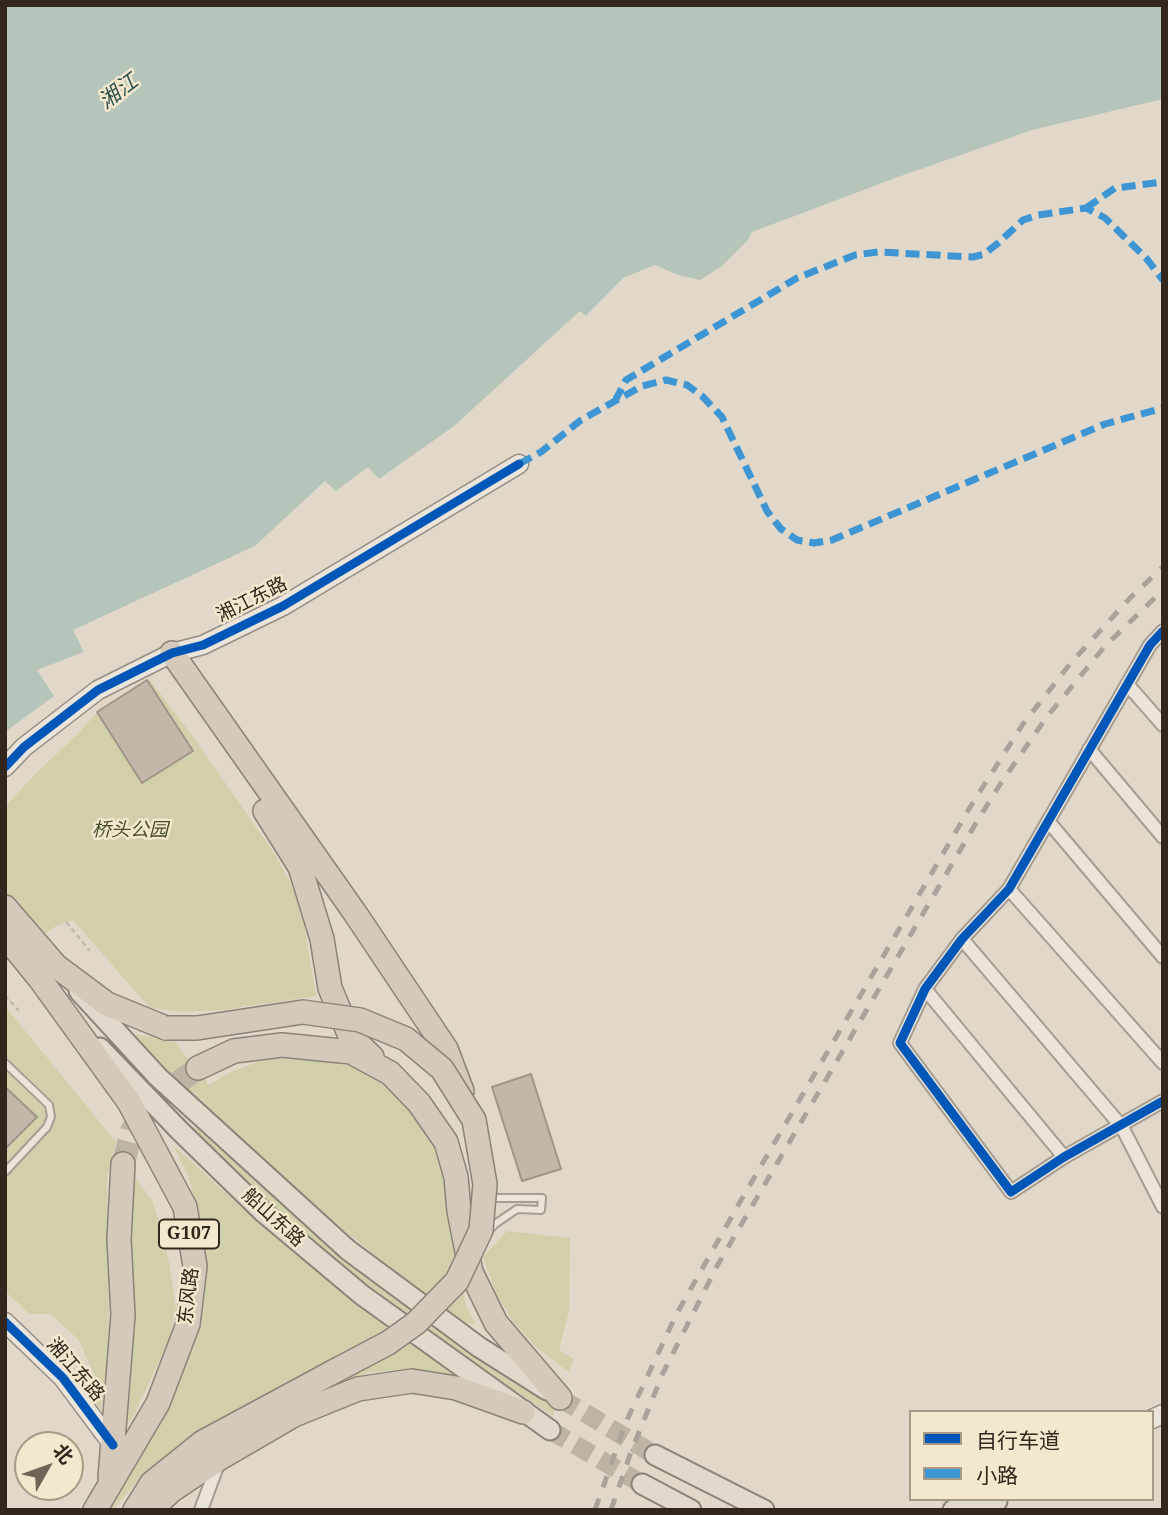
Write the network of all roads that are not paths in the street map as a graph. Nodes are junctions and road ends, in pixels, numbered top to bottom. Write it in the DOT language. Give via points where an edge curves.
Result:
graph roads {
  1 [pos="519,464"];
  2 [pos="1163,631"];
  3 [pos="172,653"];
  4 [pos="1127,684"];
  5 [pos="200,694"];
  6 [pos="1163,725"];
  7 [pos="1089,749"];
  8 [pos="5,767"];
  9 [pos="1048,821"];
  10 [pos="1163,836"];
  11 [pos="1009,889"];
  12 [pos="5,907"];
  13 [pos="5,936"];
  14 [pos="962,939"];
  15 [pos="1163,957"];
  16 [pos="43,967"];
  17 [pos="925,989"];
  18 [pos="5,1063"];
  19 [pos="1163,1063"];
  20 [pos="198,1068"];
  21 [pos="390,1073"];
  22 [pos="1163,1101"];
  23 [pos="474,1120"];
  24 [pos="1121,1125"];
  25 [pos="1064,1157"];
  26 [pos="123,1164"];
  27 [pos="5,1172"];
  28 [pos="465,1183"];
  29 [pos="1163,1207"];
  30 [pos="471,1272"];
  31 [pos="5,1322"];
  32 [pos="560,1398"];
  33 [pos="523,1412"];
  34 [pos="550,1430"];
  35 [pos="113,1446"];
  36 [pos="655,1455"];
  37 [pos="220,1458"];
  38 [pos="642,1484"];
  39 [pos="109,1488"];
  40 [pos="991,1502"];
  41 [pos="95,1510"];
  42 [pos="135,1510"];
  43 [pos="151,1510"];
  44 [pos="201,1510"];
  45 [pos="691,1510"];
  46 [pos="764,1510"];
  47 [pos="953,1510"];
  1 -- 3 [label="street, 湘江东路" via="283,606 204,645"];
  2 -- 4 [label="street"];
  3 -- 5 [label="highway"];
  3 -- 8 [label="street, 湘江东路" via="98,690"];
  4 -- 6 [label="street"];
  4 -- 7 [label="street"];
  5 -- 21 [label="highway" via="300,867 322,939 330,988 349,1036"];
  5 -- 23 [label="highway, bridge" via="446,1049"];
  7 -- 9 [label="street"];
  7 -- 10 [label="street"];
  9 -- 11 [label="street"];
  9 -- 15 [label="street"];
  11 -- 14 [label="street"];
  11 -- 19 [label="street"];
  12 -- 16 [label="highway, G107"];
  13 -- 16 [label="highway, G107"];
  14 -- 17 [label="street"];
  14 -- 24 [label="street"];
  16 -- 23 [label="highway, bridge" via="107,1004 166,1028 197,1028 303,1012 360,1020 406,1039 442,1069"];
  16 -- 32 [label="main road, 船山东路" via="348,1250 479,1347"];
  16 -- 33 [label="main road, 船山东路" via="110,1060 263,1212 362,1295"];
  16 -- 39 [label="highway, 东风路 / G107" via="129,1102 185,1207 195,1266 188,1324 158,1403"];
  17 -- 25 [label="street"];
  17 -- 25 [label="street" via="900,1043 1012,1192"];
  18 -- 27 [label="lane" via="49,1105 51,1117"];
  20 -- 21 [label="highway" via="234,1051 282,1045 351,1052"];
  21 -- 28 [label="highway" via="419,1103 446,1142"];
  22 -- 24 [label="street"];
  23 -- 42 [label="highway, bridge" via="485,1184 481,1230 457,1281 416,1323 388,1343 203,1442 152,1483"];
  24 -- 25 [label="street"];
  24 -- 29 [label="street"];
  26 -- 35 [label="highway" via="119,1239 123,1315"];
  28 -- 30 [label="highway" via="459,1211"];
  28 -- 30 [label="lane" via="497,1198 542,1198 541,1210 517,1209 495,1224 478,1244"];
  30 -- 32 [label="highway" via="496,1323"];
  31 -- 35 [label="street, 湘江东路" via="63,1378"];
  33 -- 34 [label="main road, 船山东路"];
  33 -- 37 [label="highway" via="456,1388 412,1381 358,1389 294,1415"];
  35 -- 39 [label="highway"];
  36 -- 46 [label="main road"];
  37 -- 43 [label="highway"];
  37 -- 44 [label="street"];
  38 -- 45 [label="main road"];
  39 -- 41 [label="highway, 东风路 / G107"];
  40 -- 47 [label="main road"];
}
